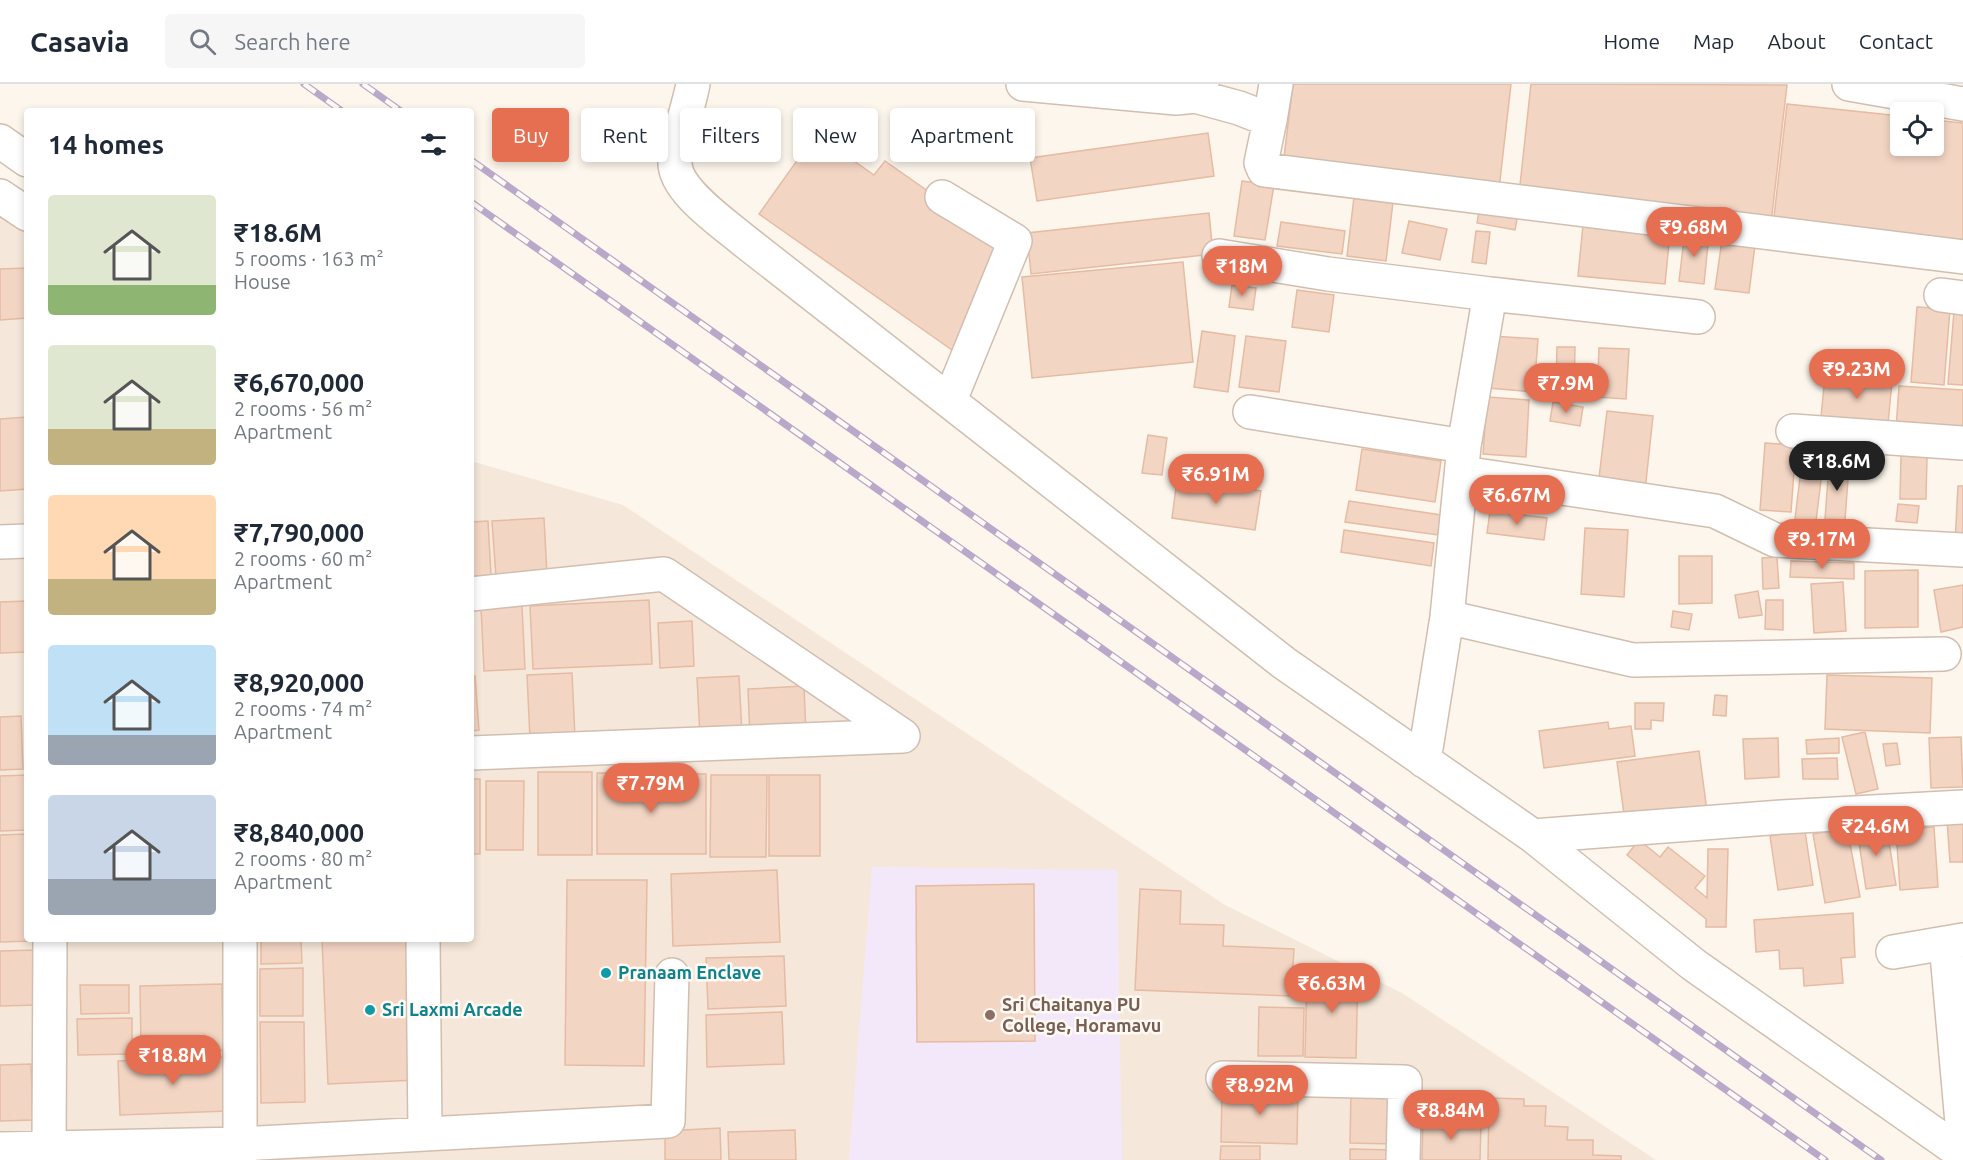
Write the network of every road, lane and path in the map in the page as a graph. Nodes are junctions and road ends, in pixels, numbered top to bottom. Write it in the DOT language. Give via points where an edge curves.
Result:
graph roads {
  1 [pos="693,84"];
  2 [pos="1023,84"];
  3 [pos="1276,84"];
  4 [pos="1849,84"];
  5 [pos="1908,84"];
  6 [pos="1198,90"];
  7 [pos="1963,95"];
  8 [pos="1963,104"];
  9 [pos="1270,120"];
  10 [pos="0,141"];
  11 [pos="24,158"];
  12 [pos="0,196"];
  13 [pos="942,197"];
  14 [pos="24,212"];
  15 [pos="1220,256"];
  16 [pos="1963,256"];
  17 [pos="1490,294"];
  18 [pos="1698,316"];
  19 [pos="950,400"];
  20 [pos="1250,412"];
  21 [pos="1793,431"];
  22 [pos="1963,443"];
  23 [pos="1464,460"];
  24 [pos="24,541"];
  25 [pos="0,542"];
  26 [pos="1963,550"];
  27 [pos="474,594"];
  28 [pos="1447,617"];
  29 [pos="1944,654"];
  30 [pos="474,753"];
  31 [pos="1424,761"];
  32 [pos="1963,807"];
  33 [pos="1533,836"];
  34 [pos="50,942"];
  35 [pos="240,942"];
  36 [pos="423,942"];
  37 [pos="1954,942"];
  38 [pos="1893,952"];
  39 [pos="672,975"];
  40 [pos="1223,1077"];
  41 [pos="425,1134"];
  42 [pos="1963,1134"];
  43 [pos="0,1149"];
  44 [pos="49,1149"];
  45 [pos="240,1152"];
  46 [pos="1963,1154"];
  47 [pos="1403,1160"];
  1 -- 19 [label="street" via="675,161 678,178 689,192 742,239"];
  2 -- 6 [label="street" via="1176,98"];
  3 -- 9 [label="street"];
  4 -- 8 [label="street"];
  5 -- 7 [label="street"];
  6 -- 9 [label="street"];
  9 -- 16 [label="street" via="1261,163 1264,170"];
  10 -- 11 [label="street"];
  12 -- 14 [label="street"];
  13 -- 19 [label="street" via="1015,241"];
  15 -- 17 [label="street"];
  17 -- 18 [label="street"];
  17 -- 23 [label="street"];
  19 -- 31 [label="street" via="1284,663"];
  20 -- 23 [label="street"];
  21 -- 22 [label="street"];
  23 -- 26 [label="street" via="1715,512 1775,540"];
  23 -- 28 [label="street"];
  24 -- 25 [label="street"];
  27 -- 30 [label="street" via="664,573 903,736"];
  28 -- 29 [label="street" via="1633,660"];
  28 -- 31 [label="street"];
  31 -- 33 [label="street"];
  32 -- 33 [label="street"];
  33 -- 46 [label="street" via="1694,965"];
  34 -- 44 [label="street"];
  35 -- 45 [label="street"];
  36 -- 41 [label="street"];
  37 -- 38 [label="street"];
  37 -- 42 [label="street"];
  39 -- 41 [label="street" via="668,1121"];
  40 -- 47 [label="street" via="1405,1082"];
  41 -- 45 [label="street"];
  43 -- 44 [label="street"];
  44 -- 45 [label="street"];
}
